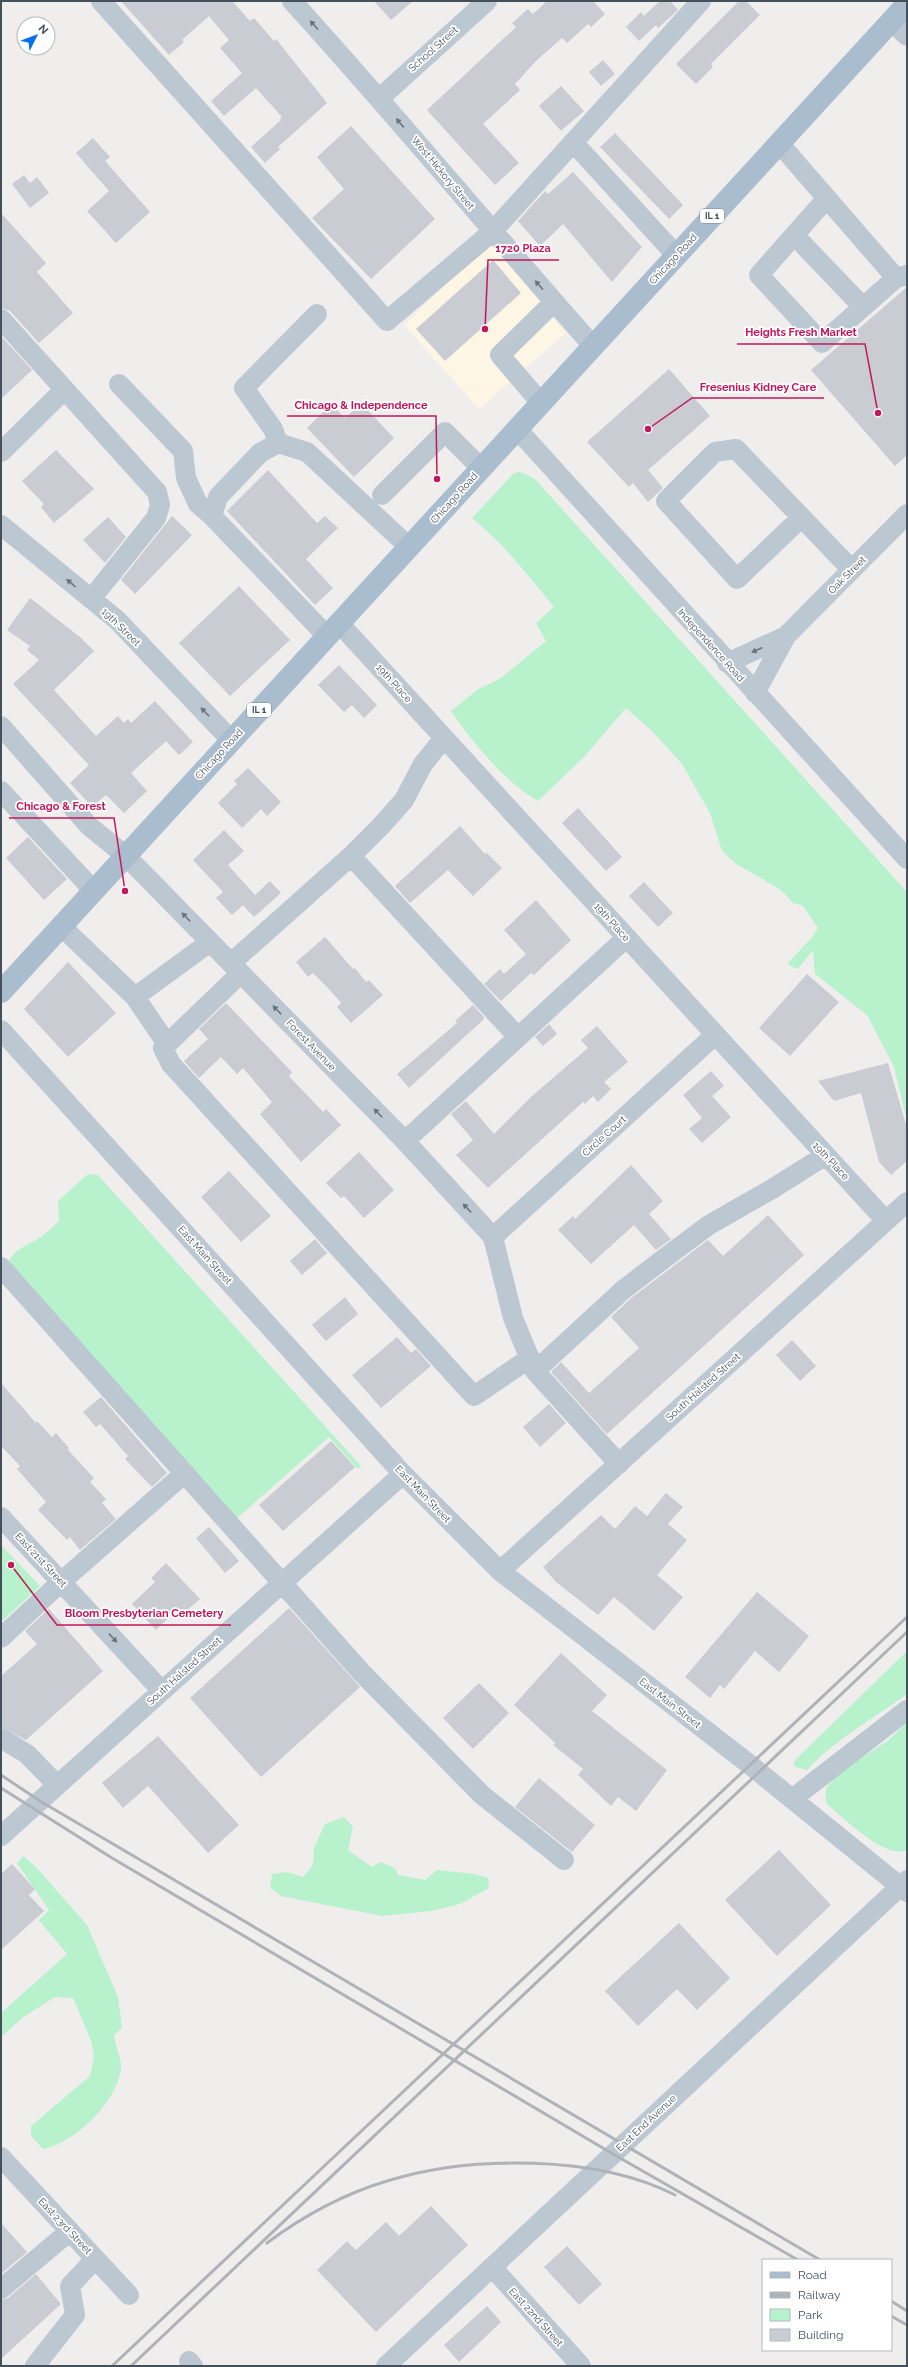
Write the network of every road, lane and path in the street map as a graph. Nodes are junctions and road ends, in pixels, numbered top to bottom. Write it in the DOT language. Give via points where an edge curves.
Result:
graph roads {
  1 [pos="101,1"];
  2 [pos="292,1"];
  3 [pos="701,1"];
  4 [pos="482,3"];
  5 [pos="907,4"];
  6 [pos="891,21"];
  7 [pos="907,36"];
  8 [pos="380,98"];
  9 [pos="573,142"];
  10 [pos="779,143"];
  11 [pos="827,198"];
  12 [pos="492,232"];
  13 [pos="794,235"];
  14 [pos="676,255"];
  15 [pos="901,276"];
  16 [pos="554,302"];
  17 [pos="863,307"];
  18 [pos="317,314"];
  19 [pos="1,319"];
  20 [pos="593,346"];
  21 [pos="119,384"];
  22 [pos="64,390"];
  23 [pos="541,403"];
  24 [pos="517,429"];
  25 [pos="278,443"];
  26 [pos="1,452"];
  27 [pos="482,468"];
  28 [pos="382,495"];
  29 [pos="907,514"];
  30 [pos="212,516"];
  31 [pos="802,518"];
  32 [pos="1,525"];
  33 [pos="409,547"];
  34 [pos="852,570"];
  35 [pos="91,599"];
  36 [pos="333,629"];
  37 [pos="786,636"];
  38 [pos="727,663"];
  39 [pos="755,693"];
  40 [pos="1,726"];
  41 [pos="444,738"];
  42 [pos="232,740"];
  43 [pos="1,791"];
  44 [pos="126,856"];
  45 [pos="351,856"];
  46 [pos="907,859"];
  47 [pos="94,891"];
  48 [pos="61,926"];
  49 [pos="626,938"];
  50 [pos="210,942"];
  51 [pos="236,968"];
  52 [pos="1,992"];
  53 [pos="136,997"];
  54 [pos="1,1030"];
  55 [pos="715,1035"];
  56 [pos="517,1036"];
  57 [pos="167,1044"];
  58 [pos="405,1141"];
  59 [pos="826,1155"];
  60 [pos="907,1202"];
  61 [pos="886,1221"];
  62 [pos="493,1237"];
  63 [pos="1,1267"];
  64 [pos="532,1365"];
  65 [pos="619,1464"];
  66 [pos="185,1473"];
  67 [pos="403,1474"];
  68 [pos="1,1517"];
  69 [pos="500,1571"];
  70 [pos="61,1582"];
  71 [pos="282,1583"];
  72 [pos="1,1638"];
  73 [pos="162,1691"];
  74 [pos="907,1710"];
  75 [pos="1,1738"];
  76 [pos="57,1785"];
  77 [pos="792,1798"];
  78 [pos="1,1836"];
  79 [pos="564,1860"];
  80 [pos="905,1886"];
  81 [pos="1,2157"];
  82 [pos="70,2231"];
  83 [pos="95,2259"];
  84 [pos="492,2267"];
  85 [pos="1,2289"];
  86 [pos="129,2295"];
  87 [pos="35,2366"];
  88 [pos="386,2366"];
  89 [pos="581,2366"];
  1 -- 12 [label="street" via="387,321"];
  8 -- 2 [label="street, West Hickory Street, one-way"];
  3 -- 9 [label="street"];
  4 -- 8 [label="street, School Street"];
  5 -- 6 [label="main road, Chicago Road / IL 1"];
  6 -- 7 [label="street"];
  6 -- 10 [label="main road, Chicago Road / IL 1"];
  12 -- 8 [label="street, West Hickory Street, one-way"];
  9 -- 12 [label="street"];
  9 -- 14 [label="street"];
  10 -- 11 [label="street"];
  10 -- 14 [label="main road, Chicago Road / IL 1"];
  11 -- 13 [label="street"];
  11 -- 15 [label="street"];
  16 -- 12 [label="street, West Hickory Street, one-way"];
  13 -- 17 [label="street"];
  13 -- 17 [label="street" via="759,275 822,343"];
  14 -- 20 [label="main road, Chicago Road / IL 1"];
  15 -- 17 [label="street"];
  16 -- 20 [label="street, West Hickory Street"];
  16 -- 23 [label="street" via="500,355"];
  18 -- 25 [label="street" via="244,388 273,429"];
  19 -- 22 [label="street"];
  20 -- 23 [label="main road, Chicago Road / IL 1"];
  21 -- 30 [label="street, 19th Place" via="183,451 186,478 198,504"];
  22 -- 26 [label="street"];
  22 -- 35 [label="street" via="157,492 160,505 156,518"];
  23 -- 24 [label="main road, Chicago Road / IL 1"];
  24 -- 27 [label="main road, Chicago Road / IL 1"];
  24 -- 38 [label="street, Independence Road"];
  25 -- 30 [label="street" via="260,453 218,497"];
  25 -- 33 [label="street" via="307,452"];
  27 -- 28 [label="street" via="445,432"];
  27 -- 33 [label="main road, Chicago Road / IL 1"];
  29 -- 34 [label="street, Oak Street"];
  30 -- 36 [label="street, 19th Place"];
  31 -- 31 [label="street" via="736,449 715,452 666,501 737,579"];
  31 -- 34 [label="street"];
  35 -- 32 [label="street, 19th Street, one-way"];
  33 -- 36 [label="main road, Chicago Road / IL 1"];
  34 -- 37 [label="street, Oak Street"];
  42 -- 35 [label="street, 19th Street, one-way" via="117,620"];
  36 -- 41 [label="street, 19th Place"];
  36 -- 42 [label="main road, Chicago Road / IL 1"];
  37 -- 38 [label="street, Oak Street, one-way"];
  37 -- 39 [label="street, Oak Street"];
  38 -- 39 [label="street, Independence Road"];
  39 -- 46 [label="street, Independence Road"];
  40 -- 44 [label="street, Forest Avenue" via="89,826"];
  41 -- 45 [label="street" via="423,764 404,800"];
  41 -- 49 [label="street, 19th Place"];
  42 -- 44 [label="main road, Chicago Road / IL 1"];
  43 -- 47 [label="street"];
  44 -- 47 [label="main road, Chicago Road / IL 1"];
  50 -- 44 [label="street, Forest Avenue, one-way"];
  45 -- 51 [label="street"];
  45 -- 56 [label="street"];
  47 -- 48 [label="main road, Chicago Road / IL 1"];
  48 -- 52 [label="main road, Chicago Road / IL 1"];
  48 -- 53 [label="street"];
  49 -- 55 [label="street, 19th Place"];
  49 -- 56 [label="street"];
  50 -- 51 [label="street, Forest Avenue"];
  50 -- 53 [label="street"];
  51 -- 57 [label="street"];
  58 -- 51 [label="street, Forest Avenue, one-way"];
  53 -- 57 [label="street"];
  54 -- 67 [label="street, East Main Street"];
  55 -- 59 [label="street, 19th Place"];
  55 -- 62 [label="street, Circle Court"];
  56 -- 58 [label="street"];
  57 -- 64 [label="street" via="163,1048 170,1064 474,1396"];
  62 -- 58 [label="street, Forest Avenue, one-way"];
  59 -- 61 [label="street, 19th Place"];
  59 -- 64 [label="street" via="709,1225 675,1249"];
  60 -- 61 [label="street, South Halsted Street"];
  61 -- 65 [label="street, South Halsted Street"];
  62 -- 64 [label="street" via="513,1318"];
  63 -- 66 [label="street"];
  64 -- 65 [label="street"];
  65 -- 69 [label="street, South Halsted Street"];
  66 -- 70 [label="street"];
  66 -- 71 [label="street"];
  67 -- 69 [label="street, East Main Street"];
  67 -- 71 [label="street, South Halsted Street"];
  68 -- 70 [label="street, East 21st Street"];
  69 -- 77 [label="street, East Main Street"];
  70 -- 72 [label="street"];
  70 -- 73 [label="street, East 21st Street, one-way"];
  71 -- 73 [label="street, South Halsted Street"];
  71 -- 79 [label="street" via="362,1673 482,1795"];
  73 -- 76 [label="street, South Halsted Street"];
  74 -- 77 [label="street"];
  75 -- 76 [label="street" via="27,1754"];
  76 -- 78 [label="street, South Halsted Street"];
  77 -- 80 [label="street, East Main Street"];
  80 -- 84 [label="street, East End Avenue"];
  81 -- 82 [label="street, East 23rd Street"];
  82 -- 83 [label="street, East 23rd Street"];
  82 -- 85 [label="street"];
  83 -- 86 [label="street, East 23rd Street"];
  83 -- 87 [label="street" via="70,2286 75,2315"];
  84 -- 88 [label="street, East End Avenue"];
  84 -- 89 [label="street, East 22nd Street"];
}
